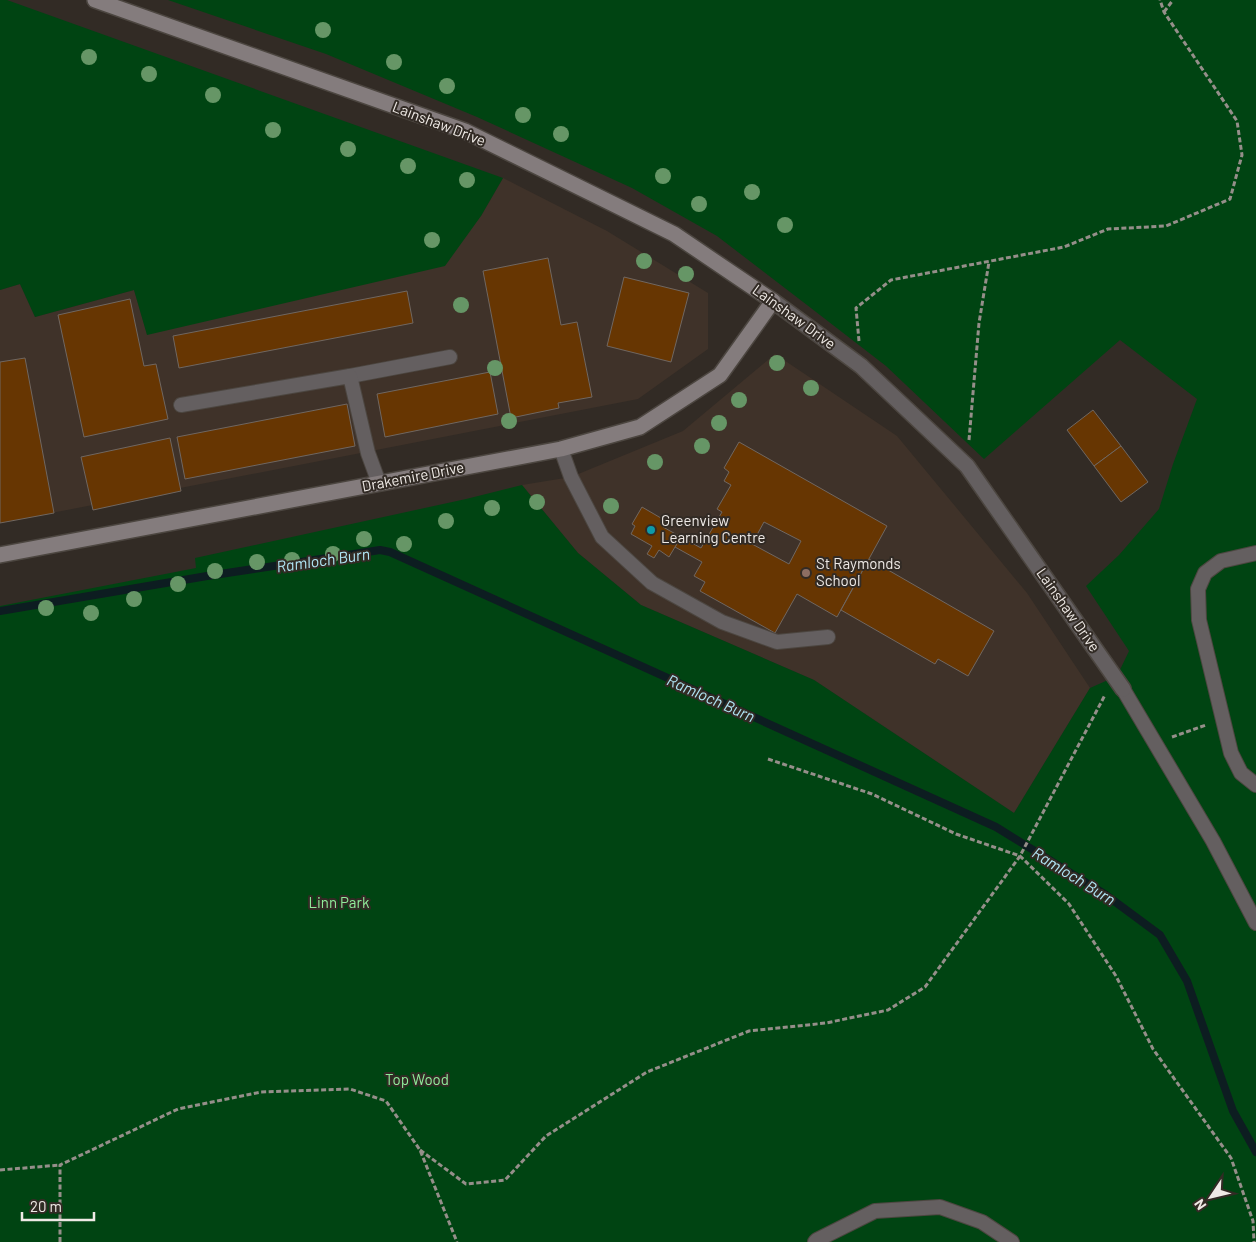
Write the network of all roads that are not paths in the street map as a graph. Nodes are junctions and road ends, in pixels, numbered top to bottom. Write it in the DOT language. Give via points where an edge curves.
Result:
graph roads {
  1 [pos="95,0"];
  2 [pos="773,301"];
  3 [pos="450,357"];
  4 [pos="350,376"];
  5 [pos="181,406"];
  6 [pos="561,449"];
  7 [pos="379,483"];
  8 [pos="1256,553"];
  9 [pos="0,555"];
  10 [pos="828,637"];
  11 [pos="1119,683"];
  12 [pos="1256,785"];
  13 [pos="1256,924"];
  14 [pos="815,1242"];
  15 [pos="1012,1242"];
  1 -- 2 [label="street, Lainshaw Drive" via="465,131 674,234"];
  2 -- 6 [label="street, Drakemire Drive" via="720,376 640,427"];
  2 -- 11 [label="street, Lainshaw Drive" via="860,366 967,466"];
  3 -- 4 [label="lane"];
  4 -- 5 [label="lane"];
  4 -- 7 [label="lane" via="368,453"];
  6 -- 7 [label="street, Drakemire Drive"];
  6 -- 10 [label="lane" via="571,477 602,537 652,583 722,622 777,642"];
  7 -- 9 [label="street, Drakemire Drive"];
  8 -- 12 [label="lane" via="1221,561 1205,574 1198,589 1199,620 1231,752 1241,773"];
  11 -- 13 [label="lane, Lainshaw Drive" via="1213,841"];
  14 -- 15 [label="lane" via="875,1211 940,1207 982,1222"];
}
